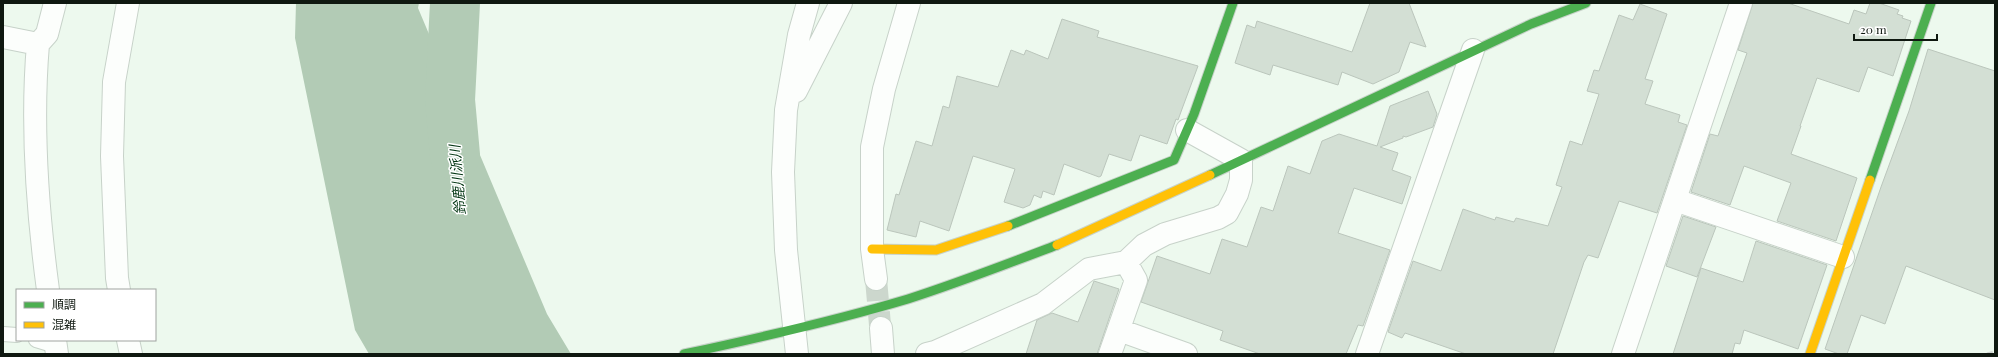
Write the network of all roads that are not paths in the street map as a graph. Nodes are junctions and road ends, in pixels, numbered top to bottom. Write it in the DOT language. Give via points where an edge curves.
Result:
graph roads {
  1 [pos="55,3"];
  2 [pos="128,3"];
  3 [pos="808,3"];
  4 [pos="841,3"];
  5 [pos="909,3"];
  6 [pos="1233,3"];
  7 [pos="1586,3"];
  8 [pos="1741,3"];
  9 [pos="1932,3"];
  10 [pos="3,37"];
  11 [pos="38,44"];
  12 [pos="1473,50"];
  13 [pos="786,110"];
  14 [pos="1187,130"];
  15 [pos="1241,160"];
  16 [pos="1675,200"];
  17 [pos="872,249"];
  18 [pos="1843,257"];
  19 [pos="1126,262"];
  20 [pos="876,279"];
  21 [pos="48,289"];
  22 [pos="119,289"];
  23 [pos="880,328"];
  24 [pos="1119,330"];
  25 [pos="786,331"];
  26 [pos="3,334"];
  27 [pos="16,335"];
  28 [pos="128,341"];
  29 [pos="932,353"];
  30 [pos="131,354"];
  31 [pos="684,354"];
  32 [pos="797,354"];
  33 [pos="883,354"];
  34 [pos="1110,354"];
  35 [pos="1186,354"];
  36 [pos="1367,354"];
  37 [pos="1623,354"];
  38 [pos="1810,354"];
  1 -- 11 [label="street" via="47,34"];
  2 -- 22 [label="street" via="114,82 112,148"];
  3 -- 13 [label="street" via="798,35"];
  4 -- 13 [label="street"];
  5 -- 17 [label="street" via="884,89 872,146"];
  6 -- 14 [label="street"];
  7 -- 12 [label="street"];
  8 -- 16 [label="street"];
  9 -- 18 [label="street"];
  10 -- 11 [label="street"];
  11 -- 21 [label="street" via="34,113 41,235"];
  12 -- 15 [label="street"];
  12 -- 36 [label="street"];
  13 -- 25 [label="street" via="783,172"];
  14 -- 15 [label="street"];
  14 -- 17 [label="street" via="1174,160 1024,221 936,250"];
  15 -- 19 [label="street" via="1241,180 1227,213 1165,234 1144,246"];
  15 -- 25 [label="street" via="1073,239 972,278 907,299"];
  16 -- 18 [label="street"];
  16 -- 37 [label="street"];
  17 -- 20 [label="street"];
  18 -- 38 [label="street"];
  19 -- 24 [label="street" via="1136,280"];
  19 -- 29 [label="street" via="1089,269 1043,304"];
  23 -- 33 [label="street"];
  24 -- 34 [label="street"];
  24 -- 35 [label="street"];
  25 -- 31 [label="street"];
  25 -- 32 [label="street"];
  26 -- 27 [label="lane"];
  28 -- 30 [label="street"];
}
